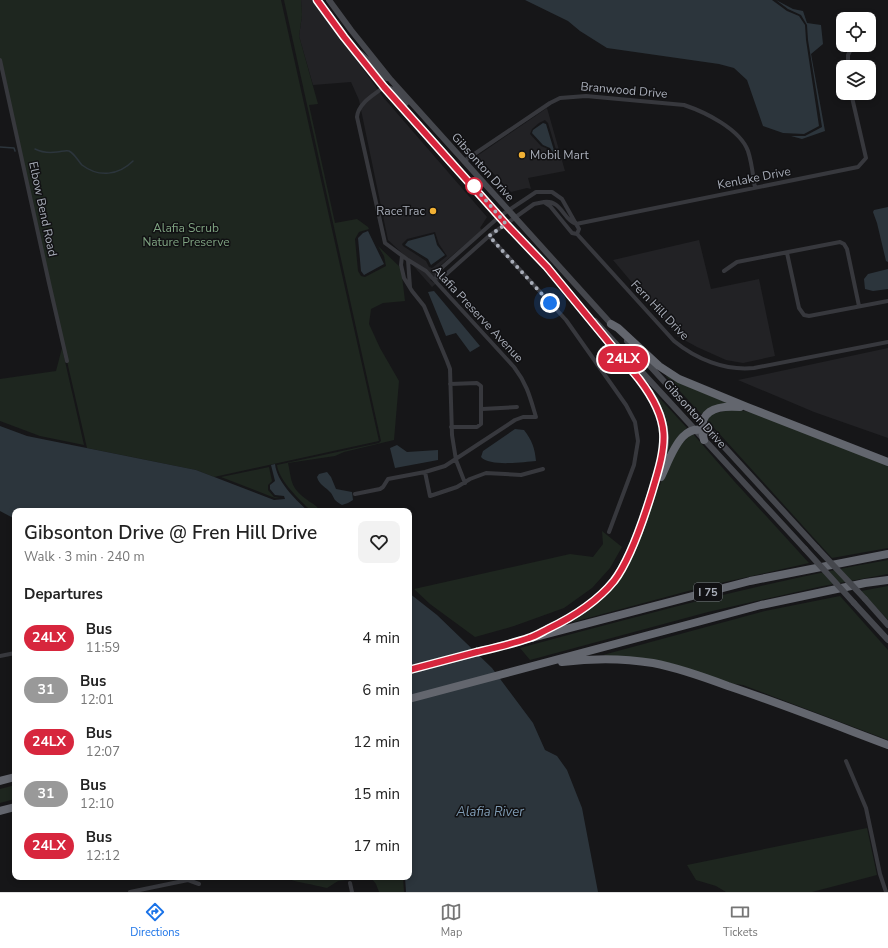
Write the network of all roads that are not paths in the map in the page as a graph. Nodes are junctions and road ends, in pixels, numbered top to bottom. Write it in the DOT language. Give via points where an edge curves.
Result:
graph roads {
  1 [pos="317,0"];
  2 [pos="329,0"];
  3 [pos="352,47"];
  4 [pos="0,60"];
  5 [pos="391,80"];
  6 [pos="384,87"];
  7 [pos="853,100"];
  8 [pos="431,125"];
  9 [pos="464,162"];
  10 [pos="755,188"];
  11 [pos="544,202"];
  12 [pos="508,210"];
  13 [pos="500,216"];
  14 [pos="515,218"];
  15 [pos="506,224"];
  16 [pos="576,224"];
  17 [pos="577,234"];
  18 [pos="489,236"];
  19 [pos="788,252"];
  20 [pos="402,256"];
  21 [pos="408,260"];
  22 [pos="547,267"];
  23 [pos="724,271"];
  24 [pos="435,278"];
  25 [pos="410,288"];
  26 [pos="888,301"];
  27 [pos="859,306"];
  28 [pos="611,324"];
  29 [pos="888,342"];
  30 [pos="67,362"];
  31 [pos="450,384"];
  32 [pos="517,407"];
  33 [pos="747,408"];
  34 [pos="482,409"];
  35 [pos="451,427"];
  36 [pos="699,427"];
  37 [pos="712,434"];
  38 [pos="704,440"];
  39 [pos="456,460"];
  40 [pos="888,462"];
  41 [pos="543,470"];
  42 [pos="425,472"];
  43 [pos="465,483"];
  44 [pos="355,494"];
  45 [pos="649,501"];
  46 [pos="609,532"];
  47 [pos="888,554"];
  48 [pos="888,580"];
  49 [pos="888,625"];
  50 [pos="531,638"];
  51 [pos="888,640"];
  52 [pos="12,653"];
  53 [pos="0,656"];
  54 [pos="539,664"];
  55 [pos="412,669"];
  56 [pos="412,698"];
  57 [pos="888,745"];
  58 [pos="846,761"];
  59 [pos="12,778"];
  60 [pos="0,781"];
  61 [pos="12,807"];
  62 [pos="0,811"];
  63 [pos="350,883"];
  64 [pos="199,884"];
  65 [pos="130,892"];
  66 [pos="352,892"];
  67 [pos="886,892"];
  1 -- 3 [label="main road, Gibsonton Drive"];
  2 -- 5 [label="main road, Gibsonton Drive"];
  3 -- 5 [label="main road" via="367,58 380,74"];
  3 -- 6 [label="main road, Gibsonton Drive"];
  4 -- 30 [label="street, Elbow Bend Road"];
  5 -- 8 [label="main road, Gibsonton Drive"];
  6 -- 8 [label="main road" via="393,90"];
  6 -- 13 [label="main road, Gibsonton Drive"];
  6 -- 20 [label="street, Alafia Preserve Avenue" via="361,106 357,117 384,238 386,243"];
  7 -- 10 [label="street, Kenlake Drive" via="866,158 858,167"];
  8 -- 9 [label="main road, Gibsonton Drive"];
  9 -- 10 [label="street, Branwood Drive" via="555,100 586,96 684,105 699,110 741,139 748,151"];
  9 -- 12 [label="main road, Gibsonton Drive"];
  10 -- 16 [label="street, Kenlake Drive"];
  11 -- 14 [label="street" via="534,204"];
  11 -- 16 [label="street" via="556,204"];
  11 -- 17 [label="street, Fern Hill Drive" via="572,233"];
  12 -- 13 [label="street"];
  12 -- 14 [label="main road, Gibsonton Drive"];
  12 -- 16 [label="street" via="536,192 552,192 562,199"];
  13 -- 15 [label="main road, Gibsonton Drive"];
  13 -- 24 [label="street" via="437,272"];
  14 -- 15 [label="street"];
  14 -- 28 [label="main road, Gibsonton Drive"];
  15 -- 18 [label="street"];
  15 -- 22 [label="main road, Gibsonton Drive"];
  16 -- 17 [label="street" via="579,230"];
  17 -- 29 [label="street, Fern Hill Drive" via="674,341 694,355 722,366 754,368"];
  18 -- 24 [label="street" via="442,278"];
  18 -- 46 [label="street" via="566,320 626,405 635,422 638,441 634,465"];
  19 -- 23 [label="street" via="737,262"];
  19 -- 27 [label="street" via="835,242 844,244"];
  19 -- 27 [label="street" via="799,308 804,315"];
  20 -- 21 [label="street, Alafia Preserve Avenue"];
  20 -- 25 [label="street" via="404,278"];
  21 -- 24 [label="street, Alafia Preserve Avenue"];
  21 -- 25 [label="street"];
  22 -- 36 [label="main road, Gibsonton Drive"];
  22 -- 45 [label="highway" via="639,379 657,406 663,422 665,439 661,463"];
  24 -- 39 [label="street, Alafia Preserve Avenue" via="523,378 536,417 515,420"];
  25 -- 31 [label="street" via="424,306 444,353 450,369"];
  26 -- 27 [label="street"];
  28 -- 33 [label="highway" via="659,366 679,379"];
  28 -- 36 [label="main road, Gibsonton Drive"];
  31 -- 34 [label="street" via="479,384"];
  31 -- 35 [label="street"];
  32 -- 34 [label="street"];
  33 -- 36 [label="highway" via="734,406 715,409 706,416"];
  33 -- 40 [label="highway"];
  34 -- 35 [label="street" via="482,421 479,426"];
  35 -- 39 [label="street"];
  36 -- 37 [label="highway"];
  36 -- 38 [label="highway"];
  36 -- 45 [label="highway" via="683,436 677,444"];
  37 -- 49 [label="main road, Gibsonton Drive, bridge"];
  38 -- 51 [label="main road, Gibsonton Drive, bridge"];
  39 -- 42 [label="street"];
  39 -- 43 [label="street"];
  41 -- 43 [label="street" via="521,475 486,473"];
  42 -- 43 [label="street" via="430,496"];
  42 -- 44 [label="street" via="388,479 380,489"];
  45 -- 50 [label="highway" via="626,562 614,580 586,608"];
  47 -- 50 [label="highway, I 75" via="756,580"];
  48 -- 54 [label="highway, I 75" via="760,605"];
  50 -- 55 [label="highway, I 75"];
  52 -- 53 [label="street"];
  54 -- 56 [label="highway, I 75"];
  54 -- 57 [label="highway" via="608,659 677,668"];
  58 -- 67 [label="street" via="866,808"];
  59 -- 60 [label="highway"];
  61 -- 62 [label="highway"];
  63 -- 66 [label="street"];
  64 -- 65 [label="street" via="188,880"];
}
